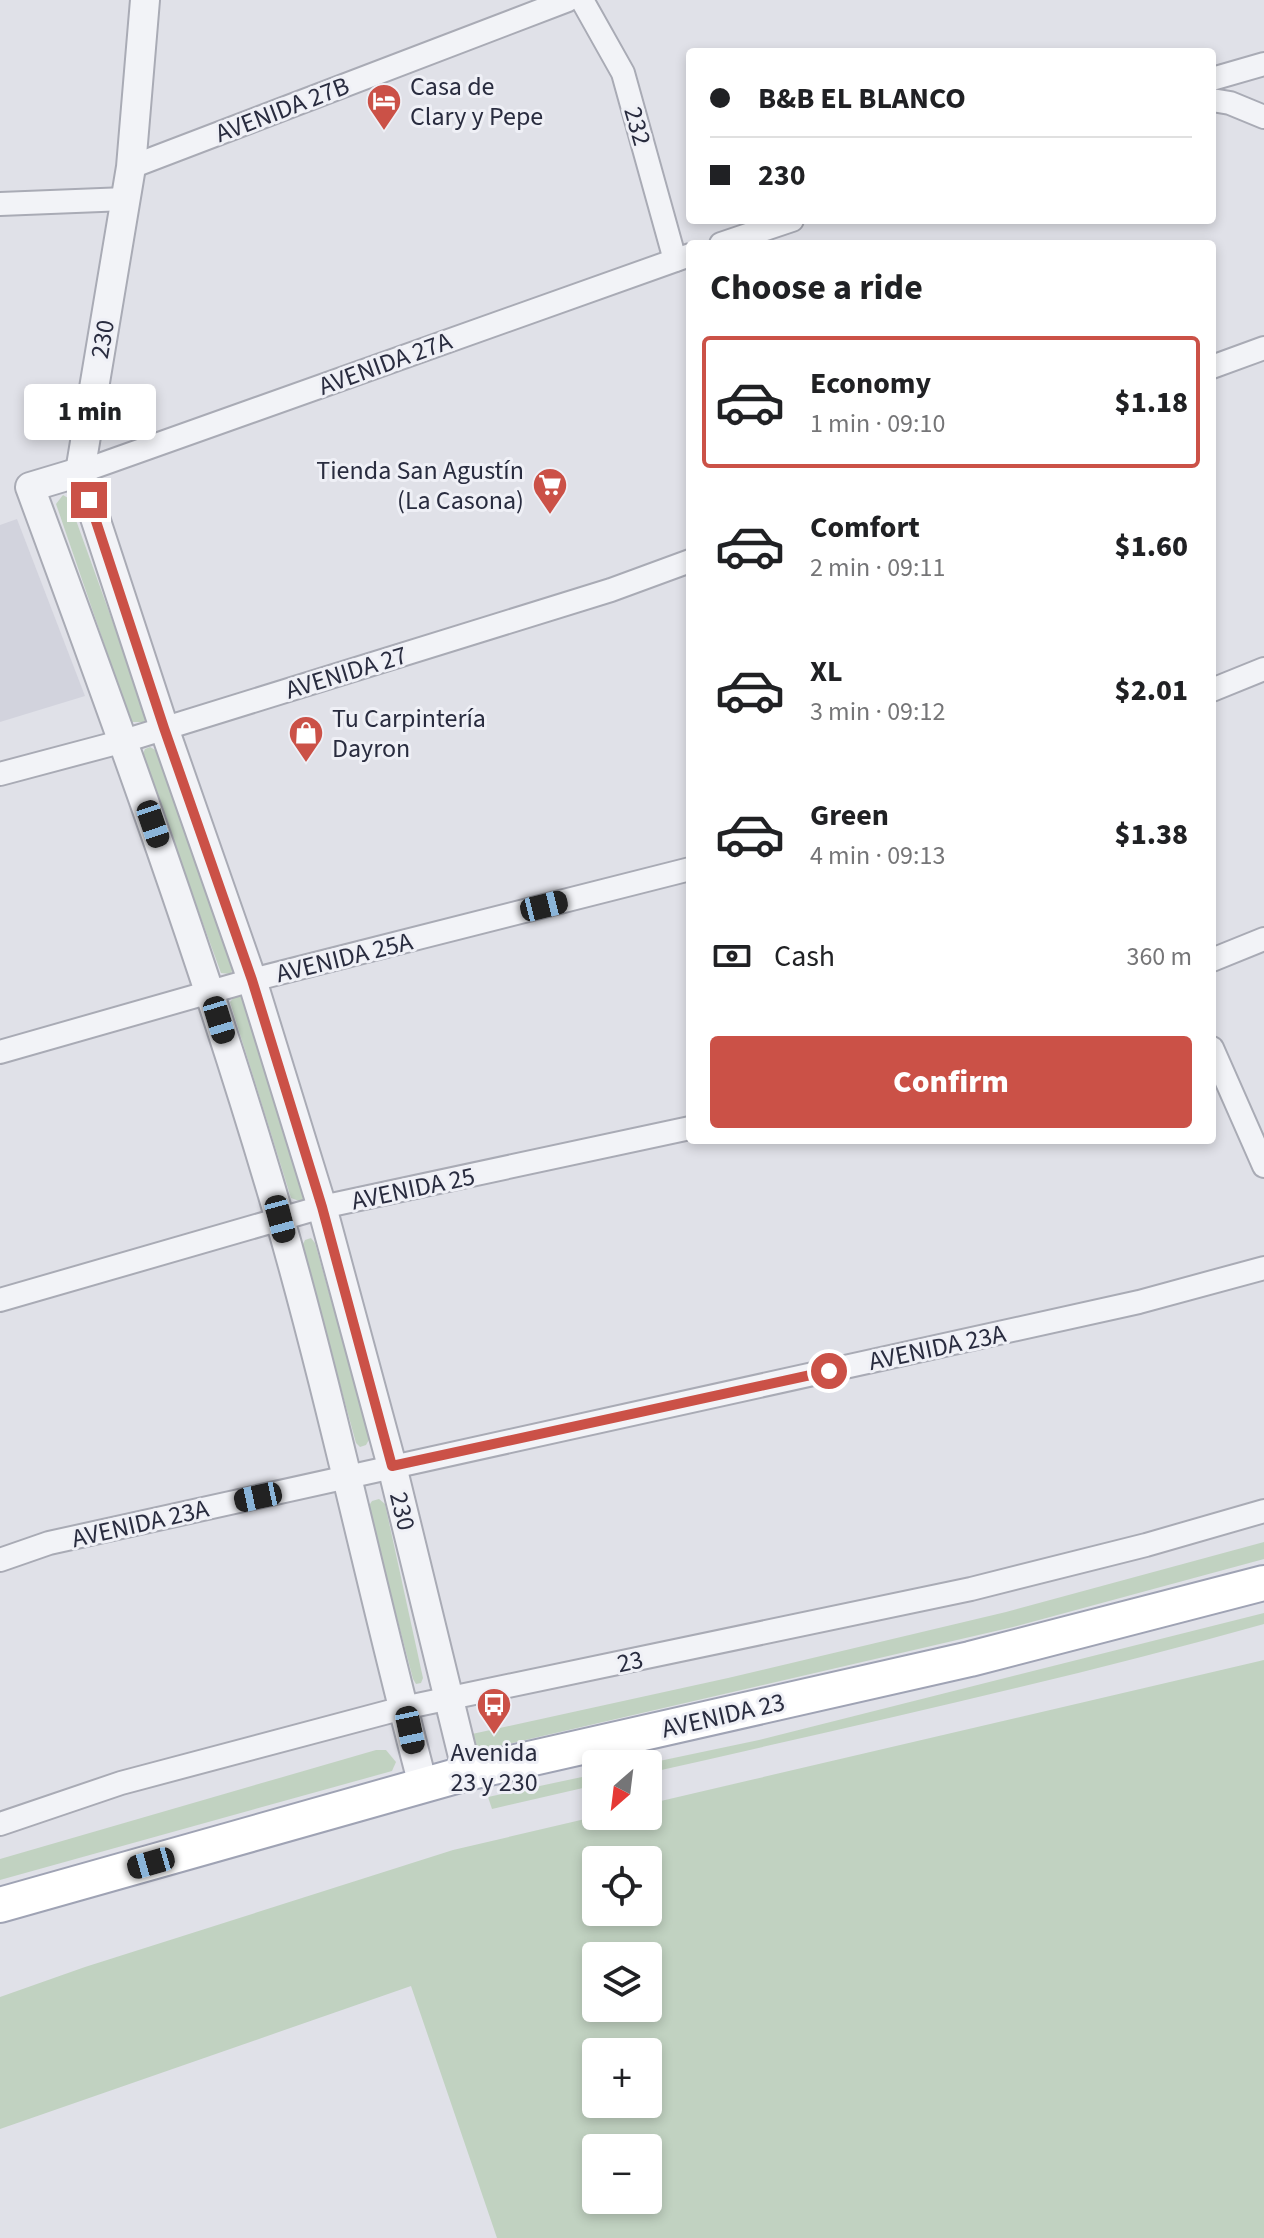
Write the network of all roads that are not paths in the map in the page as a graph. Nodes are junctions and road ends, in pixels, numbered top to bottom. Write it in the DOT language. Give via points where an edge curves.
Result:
graph roads {
  1 [pos="145,0"];
  2 [pos="568,0"];
  3 [pos="582,0"];
  4 [pos="1264,64"];
  5 [pos="1216,78"];
  6 [pos="1216,101"];
  7 [pos="1264,117"];
  8 [pos="131,167"];
  9 [pos="126,199"];
  10 [pos="0,204"];
  11 [pos="780,224"];
  12 [pos="733,240"];
  13 [pos="682,257"];
  14 [pos="1264,348"];
  15 [pos="1216,366"];
  16 [pos="80,472"];
  17 [pos="686,562"];
  18 [pos="1264,669"];
  19 [pos="1216,688"];
  20 [pos="164,728"];
  21 [pos="124,741"];
  22 [pos="0,774"];
  23 [pos="686,870"];
  24 [pos="1264,939"];
  25 [pos="1216,958"];
  26 [pos="252,980"];
  27 [pos="211,991"];
  28 [pos="0,1052"];
  29 [pos="1216,1057"];
  30 [pos="686,1129"];
  31 [pos="1264,1166"];
  32 [pos="322,1207"];
  33 [pos="280,1219"];
  34 [pos="1264,1268"];
  35 [pos="0,1300"];
  36 [pos="392,1466"];
  37 [pos="347,1477"];
  38 [pos="1264,1511"];
  39 [pos="0,1560"];
  40 [pos="1264,1583"];
  41 [pos="447,1701"];
  42 [pos="403,1708"];
  43 [pos="467,1773"];
  44 [pos="423,1785"];
  45 [pos="0,1824"];
  46 [pos="0,1905"];
  1 -- 8 [label="street, 230"];
  2 -- 8 [label="street, AVENIDA 27B"];
  3 -- 13 [label="street, 232" via="623,73"];
  4 -- 5 [label="street"];
  6 -- 7 [label="street"];
  8 -- 9 [label="street, 230"];
  9 -- 10 [label="street"];
  9 -- 16 [label="street, 230"];
  11 -- 12 [label="street"];
  13 -- 16 [label="street, AVENIDA 27A"];
  14 -- 15 [label="street"];
  16 -- 20 [label="street, 230"];
  16 -- 21 [label="street, 230" via="30,487"];
  17 -- 20 [label="street, AVENIDA 27"];
  18 -- 19 [label="street"];
  20 -- 21 [label="street, AVENIDA 27"];
  20 -- 26 [label="street, 230"];
  21 -- 22 [label="street, AVENIDA 27"];
  21 -- 27 [label="street, 230"];
  23 -- 26 [label="street, AVENIDA 25A"];
  24 -- 25 [label="street"];
  26 -- 27 [label="street, AVENIDA 25A"];
  26 -- 32 [label="street, 230"];
  27 -- 28 [label="street, AVENIDA 25A"];
  27 -- 33 [label="street, 230"];
  29 -- 31 [label="street"];
  30 -- 32 [label="street, AVENIDA 25"];
  32 -- 33 [label="street, AVENIDA 25"];
  32 -- 36 [label="street, 230"];
  33 -- 35 [label="street, AVENIDA 25"];
  33 -- 37 [label="street, 230"];
  34 -- 36 [label="street, AVENIDA 23A" via="1123,1306"];
  36 -- 37 [label="street, AVENIDA 23A"];
  36 -- 41 [label="street, 230"];
  37 -- 39 [label="street, AVENIDA 23A" via="49,1543"];
  37 -- 42 [label="street, 230"];
  38 -- 41 [label="street, 23" via="971,1589"];
  40 -- 43 [label="main road, AVENIDA 23" via="970,1659"];
  41 -- 42 [label="street, 23"];
  41 -- 43 [label="street, 230"];
  42 -- 44 [label="street, 230"];
  42 -- 45 [label="street, 23" via="121,1783"];
  43 -- 44 [label="main road, AVENIDA 23"];
  44 -- 46 [label="main road, AVENIDA 23"];
}
